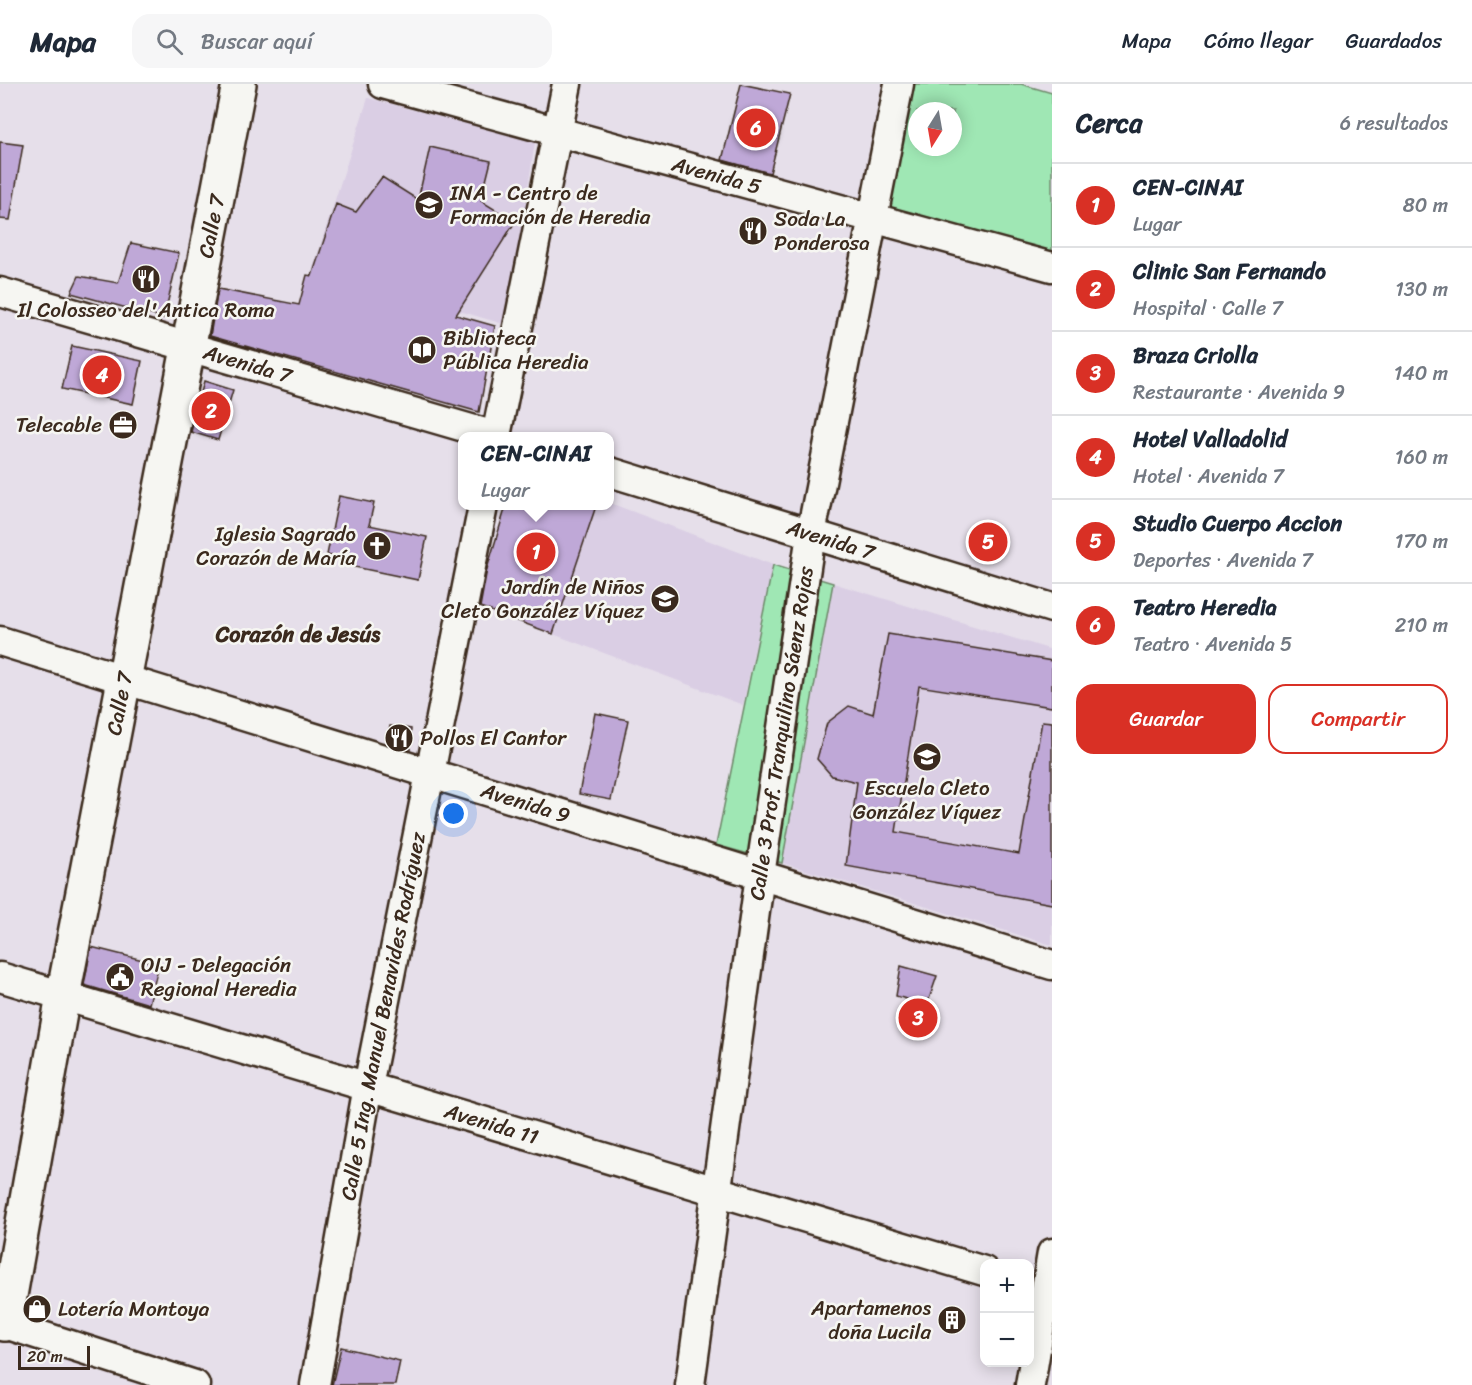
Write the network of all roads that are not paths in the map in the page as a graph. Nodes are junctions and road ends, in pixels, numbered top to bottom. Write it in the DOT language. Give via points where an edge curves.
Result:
graph roads {
  1 [pos="239,84"];
  2 [pos="383,84"];
  3 [pos="567,84"];
  4 [pos="899,84"];
  5 [pos="557,130"];
  6 [pos="872,219"];
  7 [pos="1052,267"];
  8 [pos="0,292"];
  9 [pos="187,347"];
  10 [pos="482,432"];
  11 [pos="497,432"];
  12 [pos="614,474"];
  13 [pos="482,510"];
  14 [pos="811,534"];
  15 [pos="1052,608"];
  16 [pos="0,642"];
  17 [pos="125,679"];
  18 [pos="432,774"];
  19 [pos="760,875"];
  20 [pos="1052,965"];
  21 [pos="0,977"];
  22 [pos="63,996"];
  23 [pos="368,1086"];
  24 [pos="716,1190"];
  25 [pos="1052,1253"];
  26 [pos="980,1270"];
  27 [pos="1042,1289"];
  28 [pos="3,1323"];
  29 [pos="195,1385"];
  30 [pos="315,1385"];
  31 [pos="690,1385"];
  32 [pos="1030,1385"];
  1 -- 9 [label="main road, Calle 7"];
  2 -- 5 [label="street, Avenida 5"];
  3 -- 5 [label="street"];
  4 -- 6 [label="street, Calle 3 Prof. Tranquilino Sáenz Rojas"];
  5 -- 6 [label="street, Avenida 5"];
  5 -- 11 [label="street"];
  6 -- 7 [label="street, Avenida 5"];
  6 -- 14 [label="street, Calle 3 Prof. Tranquilino Sáenz Rojas"];
  8 -- 9 [label="street, Avenida 7"];
  9 -- 10 [label="street, Avenida 7"];
  9 -- 17 [label="main road, Calle 7"];
  12 -- 14 [label="street, Avenida 7"];
  13 -- 18 [label="street, Calle 5 Ing. Manuel Benavides Rodríguez"];
  14 -- 15 [label="street, Avenida 7"];
  14 -- 19 [label="street, Calle 3 Prof. Tranquilino Sáenz Rojas"];
  16 -- 17 [label="street, Avenida 9"];
  17 -- 18 [label="street, Avenida 9"];
  17 -- 22 [label="main road, Calle 7"];
  18 -- 19 [label="street, Avenida 9"];
  18 -- 23 [label="street, Calle 5 Ing. Manuel Benavides Rodríguez"];
  19 -- 20 [label="street, Avenida 9"];
  19 -- 24 [label="street, Calle 3 Prof. Tranquilino Sáenz Rojas"];
  21 -- 22 [label="street, Avenida 11"];
  22 -- 23 [label="street, Avenida 11"];
  22 -- 28 [label="main road, Calle 7"];
  23 -- 24 [label="street, Avenida 11"];
  23 -- 30 [label="street, Calle 5 Ing. Manuel Benavides Rodríguez"];
  24 -- 26 [label="street, Avenida 11"];
  24 -- 31 [label="street, Calle 3 Prof. Tranquilino Sáenz Rojas"];
  25 -- 27 [label="street"];
  27 -- 32 [label="street"];
  28 -- 29 [label="street"];
}
